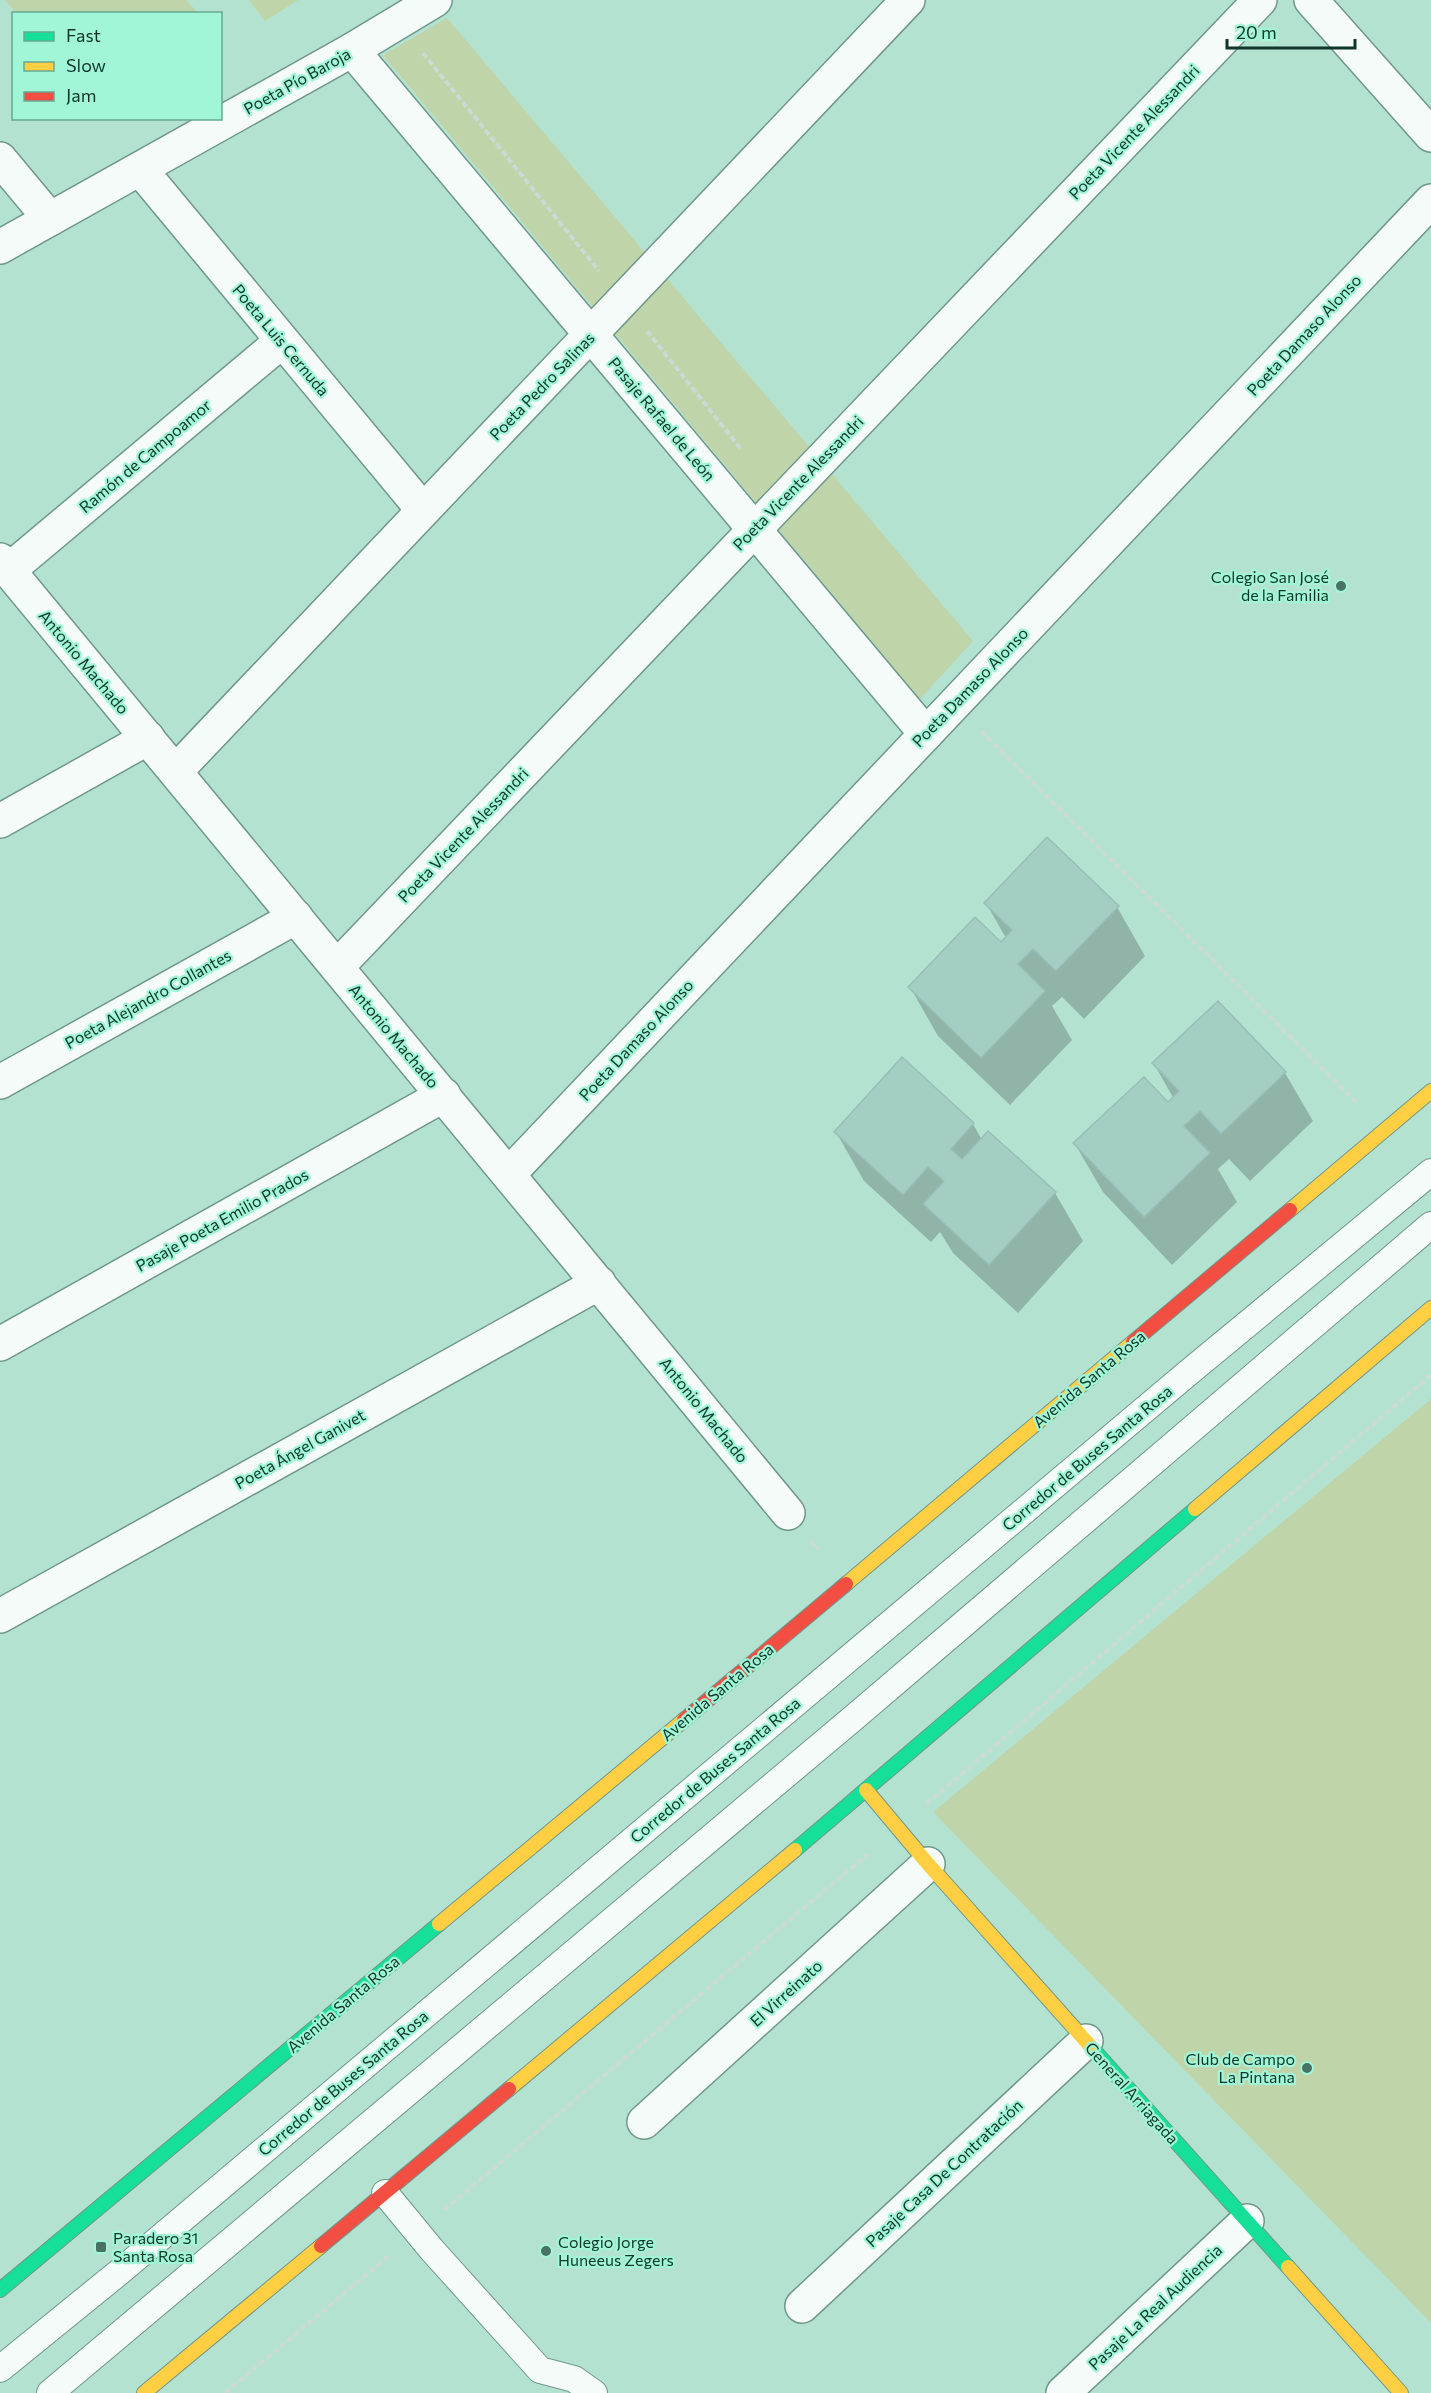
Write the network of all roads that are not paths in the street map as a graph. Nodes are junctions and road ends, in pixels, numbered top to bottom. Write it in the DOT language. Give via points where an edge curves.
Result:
graph roads {
  1 [pos="435,0"];
  2 [pos="908,0"];
  3 [pos="1260,0"];
  4 [pos="1311,0"];
  5 [pos="352,50"];
  6 [pos="1431,135"];
  7 [pos="0,159"];
  8 [pos="140,169"];
  9 [pos="1431,201"];
  10 [pos="50,219"];
  11 [pos="0,247"];
  12 [pos="590,334"];
  13 [pos="282,341"];
  14 [pos="423,510"];
  15 [pos="754,529"];
  16 [pos="4,565"];
  17 [pos="926,734"];
  18 [pos="148,738"];
  19 [pos="176,771"];
  20 [pos="0,820"];
  21 [pos="296,917"];
  22 [pos="337,967"];
  23 [pos="0,1082"];
  24 [pos="1431,1091"];
  25 [pos="444,1095"];
  26 [pos="1431,1172"];
  27 [pos="509,1174"];
  28 [pos="1431,1225"];
  29 [pos="599,1283"];
  30 [pos="1431,1308"];
  31 [pos="0,1344"];
  32 [pos="788,1513"];
  33 [pos="0,1616"];
  34 [pos="866,1790"];
  35 [pos="928,1864"];
  36 [pos="1086,2041"];
  37 [pos="644,2122"];
  38 [pos="385,2193"];
  39 [pos="1247,2221"];
  40 [pos="0,2290"];
  41 [pos="802,2306"];
  42 [pos="0,2370"];
  43 [pos="50,2393"];
  44 [pos="144,2393"];
  45 [pos="594,2393"];
  46 [pos="1064,2393"];
  47 [pos="1401,2393"];
  1 -- 5 [label="street, Poeta Pío Baroja"];
  2 -- 12 [label="street, Poeta Pedro Salinas"];
  3 -- 15 [label="street, Poeta Vicente Alessandri"];
  4 -- 6 [label="street"];
  5 -- 8 [label="street, Poeta Pío Baroja"];
  5 -- 12 [label="street, Pasaje Rafael de León"];
  7 -- 10 [label="street"];
  8 -- 10 [label="street, Poeta Pío Baroja"];
  8 -- 13 [label="street, Poeta Luis Cernuda"];
  9 -- 17 [label="street, Poeta Damaso Alonso"];
  10 -- 11 [label="street, Poeta Pío Baroja"];
  12 -- 14 [label="street, Poeta Pedro Salinas"];
  12 -- 15 [label="street, Pasaje Rafael de León"];
  13 -- 14 [label="street, Poeta Luis Cernuda"];
  13 -- 16 [label="street, Ramón de Campoamor"];
  14 -- 19 [label="street, Poeta Pedro Salinas"];
  15 -- 17 [label="street, Pasaje Rafael de León"];
  15 -- 22 [label="street, Poeta Vicente Alessandri"];
  16 -- 18 [label="street, Antonio Machado"];
  17 -- 27 [label="street, Poeta Damaso Alonso"];
  18 -- 19 [label="street, Antonio Machado"];
  18 -- 20 [label="street"];
  19 -- 21 [label="street, Antonio Machado"];
  21 -- 22 [label="street, Antonio Machado"];
  21 -- 23 [label="street, Poeta Alejandro Collantes"];
  22 -- 25 [label="street, Antonio Machado"];
  24 -- 40 [label="main road, Avenida Santa Rosa"];
  25 -- 27 [label="street, Antonio Machado"];
  25 -- 31 [label="street, Pasaje Poeta Emilio Prados"];
  26 -- 42 [label="lane, Corredor de Buses Santa Rosa"];
  27 -- 29 [label="street, Antonio Machado"];
  28 -- 43 [label="lane" via="851,1720"];
  29 -- 32 [label="street, Antonio Machado"];
  29 -- 33 [label="street, Poeta Ángel Ganivet"];
  30 -- 34 [label="main road"];
  34 -- 35 [label="main road, General Arriagada"];
  34 -- 38 [label="main road"];
  35 -- 36 [label="main road, General Arriagada"];
  35 -- 37 [label="street, El Virreinato"];
  36 -- 39 [label="main road, General Arriagada"];
  36 -- 41 [label="street, Pasaje Casa De Contratación"];
  38 -- 44 [label="main road"];
  38 -- 45 [label="lane" via="540,2370 574,2379"];
  39 -- 46 [label="street, Pasaje La Real Audiencia"];
  39 -- 47 [label="main road, General Arriagada"];
}
